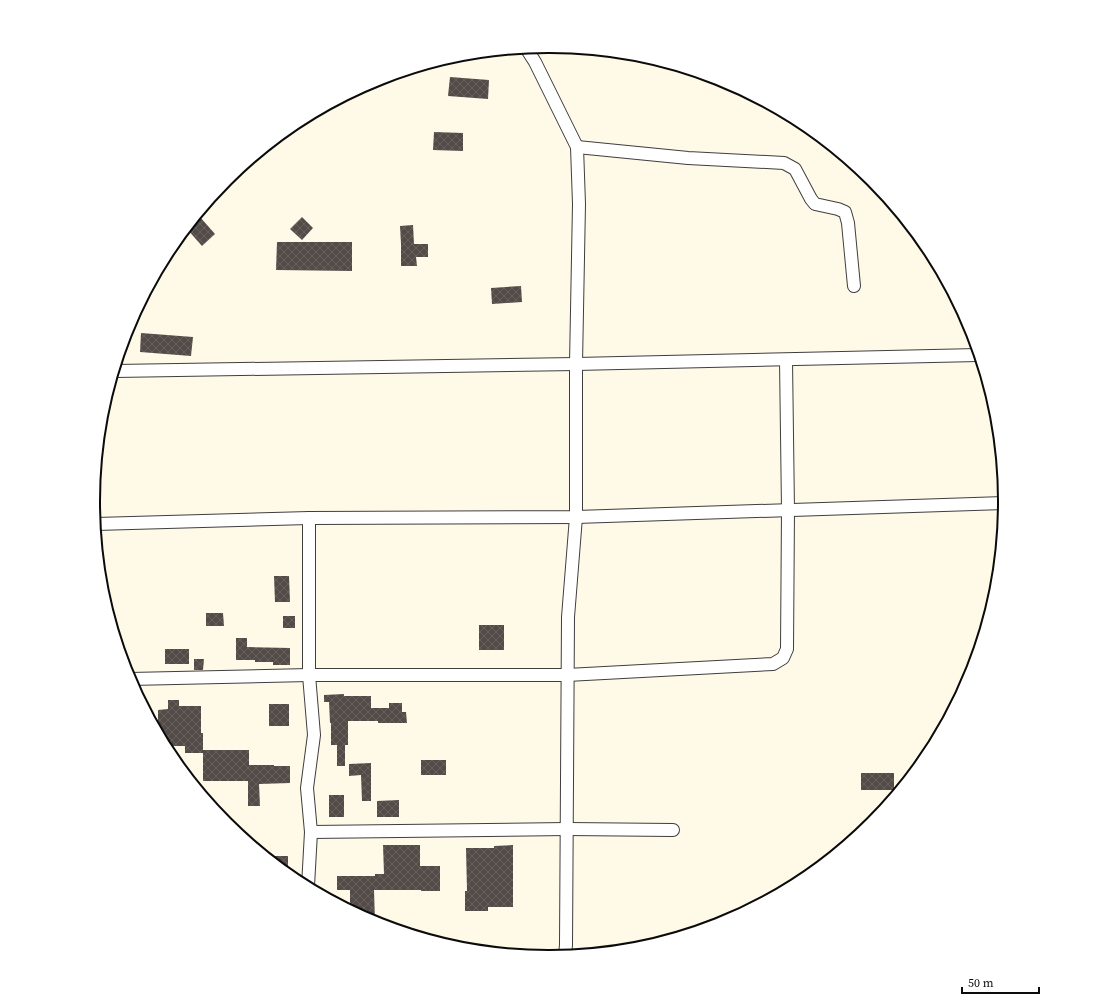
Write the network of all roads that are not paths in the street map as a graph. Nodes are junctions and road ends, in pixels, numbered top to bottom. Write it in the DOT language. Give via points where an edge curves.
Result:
graph roads {
  1 [pos="529,54"];
  2 [pos="577,148"];
  3 [pos="854,286"];
  4 [pos="973,355"];
  5 [pos="786,360"];
  6 [pos="576,364"];
  7 [pos="120,371"];
  8 [pos="998,503"];
  9 [pos="788,510"];
  10 [pos="576,517"];
  11 [pos="309,518"];
  12 [pos="101,524"];
  13 [pos="309,675"];
  14 [pos="567,676"];
  15 [pos="138,679"];
  16 [pos="567,829"];
  17 [pos="673,830"];
  18 [pos="311,832"];
  19 [pos="308,879"];
  20 [pos="565,949"];
  1 -- 2 [label="street"];
  2 -- 3 [label="street" via="784,163 795,169 815,204 845,212"];
  2 -- 6 [label="street" via="579,204"];
  4 -- 5 [label="street"];
  5 -- 6 [label="street"];
  5 -- 9 [label="street"];
  6 -- 7 [label="street"];
  6 -- 10 [label="street"];
  8 -- 9 [label="street"];
  9 -- 10 [label="street"];
  9 -- 14 [label="street" via="787,649 783,658 773,664"];
  10 -- 11 [label="street"];
  10 -- 14 [label="street" via="568,617"];
  11 -- 12 [label="street"];
  11 -- 13 [label="street"];
  13 -- 14 [label="street"];
  13 -- 15 [label="street"];
  13 -- 18 [label="street" via="314,735 307,788"];
  14 -- 16 [label="street"];
  16 -- 17 [label="street"];
  16 -- 18 [label="street"];
  16 -- 20 [label="street"];
  18 -- 19 [label="street"];
}
